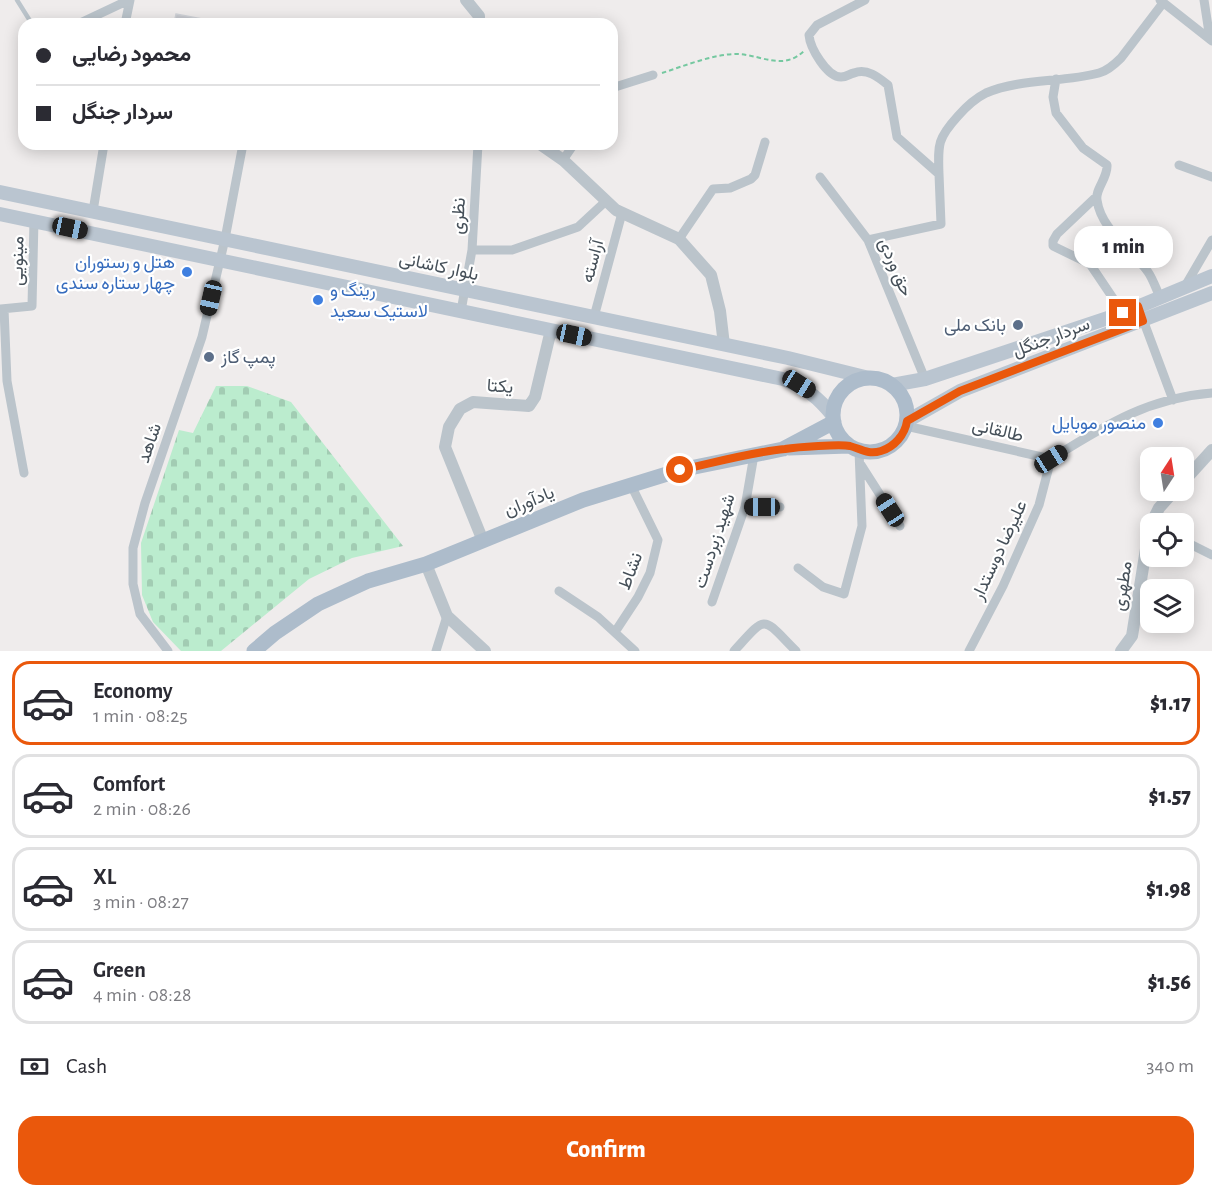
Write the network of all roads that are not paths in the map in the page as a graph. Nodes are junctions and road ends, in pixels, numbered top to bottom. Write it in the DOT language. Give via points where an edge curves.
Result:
graph roads {
  1 [pos="17,0"];
  2 [pos="130,0"];
  3 [pos="466,0"];
  4 [pos="866,0"];
  5 [pos="1204,0"];
  6 [pos="1161,2"];
  7 [pos="28,18"];
  8 [pos="91,18"];
  9 [pos="126,18"];
  10 [pos="479,18"];
  11 [pos="1211,40"];
  12 [pos="653,75"];
  13 [pos="1056,79"];
  14 [pos="618,86"];
  15 [pos="765,141"];
  16 [pos="104,150"];
  17 [pos="242,150"];
  18 [pos="478,150"];
  19 [pos="549,150"];
  20 [pos="570,150"];
  21 [pos="563,160"];
  22 [pos="1179,165"];
  23 [pos="939,174"];
  24 [pos="820,177"];
  25 [pos="1212,177"];
  26 [pos="0,192"];
  27 [pos="1096,197"];
  28 [pos="606,201"];
  29 [pos="53,203"];
  30 [pos="93,211"];
  31 [pos="622,213"];
  32 [pos="0,214"];
  33 [pos="34,220"];
  34 [pos="49,224"];
  35 [pos="225,239"];
  36 [pos="679,239"];
  37 [pos="868,240"];
  38 [pos="1212,240"];
  39 [pos="472,250"];
  40 [pos="220,260"];
  41 [pos="1212,276"];
  42 [pos="1184,288"];
  43 [pos="465,290"];
  44 [pos="1212,293"];
  45 [pos="1160,297"];
  46 [pos="1138,306"];
  47 [pos="2,309"];
  48 [pos="461,311"];
  49 [pos="1123,313"];
  50 [pos="594,317"];
  51 [pos="1143,321"];
  52 [pos="551,330"];
  53 [pos="724,345"];
  54 [pos="869,378"];
  55 [pos="925,380"];
  56 [pos="891,385"];
  57 [pos="1212,393"];
  58 [pos="1173,400"];
  59 [pos="833,419"];
  60 [pos="906,424"];
  61 [pos="783,449"];
  62 [pos="1212,450"];
  63 [pos="856,453"];
  64 [pos="754,455"];
  65 [pos="1051,459"];
  66 [pos="1194,470"];
  67 [pos="24,473"];
  68 [pos="631,485"];
  69 [pos="1165,501"];
  70 [pos="745,507"];
  71 [pos="780,507"];
  72 [pos="1156,513"];
  73 [pos="900,526"];
  74 [pos="483,541"];
  75 [pos="1194,546"];
  76 [pos="1212,555"];
  77 [pos="426,564"];
  78 [pos="1143,567"];
  79 [pos="798,568"];
  80 [pos="559,591"];
  81 [pos="712,602"];
  82 [pos="447,616"];
  83 [pos="615,632"];
  84 [pos="739,649"];
  85 [pos="168,651"];
  86 [pos="254,651"];
  87 [pos="436,651"];
  88 [pos="485,651"];
  89 [pos="635,651"];
  90 [pos="796,651"];
  91 [pos="969,651"];
  92 [pos="1121,651"];
  1 -- 7 [label="lane"];
  2 -- 8 [label="street"];
  2 -- 9 [label="street"];
  3 -- 10 [label="street"];
  4 -- 23 [label="street" via="817,25 808,35 810,46 838,78 857,71 871,73 888,85 897,136"];
  5 -- 11 [label="street"];
  6 -- 11 [label="street"];
  6 -- 13 [label="street" via="1113,66 1100,73"];
  12 -- 14 [label="street"];
  13 -- 23 [label="street" via="985,94 965,109 938,145"];
  13 -- 27 [label="street" via="1056,113 1083,148 1107,165"];
  15 -- 36 [label="street" via="755,176 730,188 713,189"];
  16 -- 30 [label="street"];
  17 -- 35 [label="street, شاهد"];
  18 -- 39 [label="street, نظری"];
  19 -- 21 [label="street"];
  20 -- 21 [label="street"];
  21 -- 28 [label="street"];
  22 -- 25 [label="street"];
  23 -- 37 [label="street" via="941,224"];
  24 -- 37 [label="street, حق وردی"];
  26 -- 29 [label="main road, بلوار کاشانی"];
  27 -- 45 [label="street" via="1104,222 1149,273"];
  27 -- 49 [label="street" via="1057,234 1053,246 1090,264"];
  28 -- 31 [label="street"];
  28 -- 39 [label="street" via="578,227 512,250"];
  29 -- 30 [label="main road, بلوار کاشانی"];
  29 -- 34 [label="main road"];
  30 -- 35 [label="main road, بلوار کاشانی"];
  31 -- 36 [label="street"];
  31 -- 50 [label="street, آراسته"];
  32 -- 33 [label="main road"];
  33 -- 34 [label="main road"];
  33 -- 47 [label="street, مینویی" via="32,306"];
  34 -- 40 [label="main road"];
  35 -- 40 [label="street, شاهد"];
  35 -- 43 [label="main road, بلوار کاشانی"];
  36 -- 53 [label="street" via="711,275"];
  37 -- 55 [label="street, حق وردی"];
  38 -- 42 [label="street"];
  39 -- 43 [label="street, نظری"];
  40 -- 48 [label="main road"];
  40 -- 85 [label="street, شاهد" via="202,337 133,548 140,614"];
  41 -- 42 [label="main road, سردار جنگل"];
  42 -- 45 [label="main road, سردار جنگل"];
  43 -- 48 [label="street, نظری"];
  43 -- 50 [label="main road, بلوار کاشانی"];
  44 -- 51 [label="main road, سردار جنگل"];
  45 -- 46 [label="main road, سردار جنگل"];
  46 -- 49 [label="main road, سردار جنگل"];
  46 -- 51 [label="street"];
  47 -- 67 [label="street" via="7,381"];
  48 -- 52 [label="main road"];
  49 -- 55 [label="main road, سردار جنگل"];
  50 -- 53 [label="main road, بلوار کاشانی"];
  51 -- 58 [label="street"];
  51 -- 60 [label="main road, سردار جنگل" via="960,391"];
  52 -- 59 [label="main road" via="799,384 812,393"];
  52 -- 74 [label="street, یکتا" via="535,397 529,406 473,402 460,408 448,427 445,447"];
  53 -- 54 [label="main road, بلوار کاشانی"];
  54 -- 56 [label="main road"];
  54 -- 59 [label="main road" via="858,380 840,394"];
  55 -- 56 [label="main road, سردار جنگل"];
  56 -- 60 [label="main road" via="905,403"];
  57 -- 58 [label="street"];
  58 -- 65 [label="street" via="1108,423"];
  59 -- 61 [label="main road, یادآوران"];
  59 -- 63 [label="main road" via="840,438"];
  60 -- 63 [label="main road" via="893,445 871,453"];
  60 -- 65 [label="street, طالقانی"];
  61 -- 63 [label="main road"];
  61 -- 64 [label="main road, یادآوران"];
  62 -- 66 [label="street"];
  63 -- 73 [label="street"];
  63 -- 79 [label="street" via="862,526 844,594 823,587"];
  64 -- 68 [label="main road, یادآوران"];
  64 -- 70 [label="street, شهید زبردست"];
  65 -- 91 [label="street, علیرضا دوستدار" via="1039,505"];
  68 -- 74 [label="main road, یادآوران"];
  68 -- 83 [label="street, نشاط" via="658,540 650,573"];
  69 -- 72 [label="street, مطهری"];
  70 -- 71 [label="street"];
  70 -- 81 [label="street, شهید زبردست"];
  74 -- 77 [label="main road, یادآوران"];
  75 -- 76 [label="street"];
  77 -- 82 [label="street"];
  77 -- 86 [label="main road, یادآوران" via="368,581 318,604"];
  78 -- 92 [label="street, مطهری" via="1132,636"];
  80 -- 83 [label="street"];
  82 -- 87 [label="street"];
  82 -- 88 [label="street"];
  83 -- 89 [label="street"];
  84 -- 90 [label="street" via="762,623 769,624"];
}
